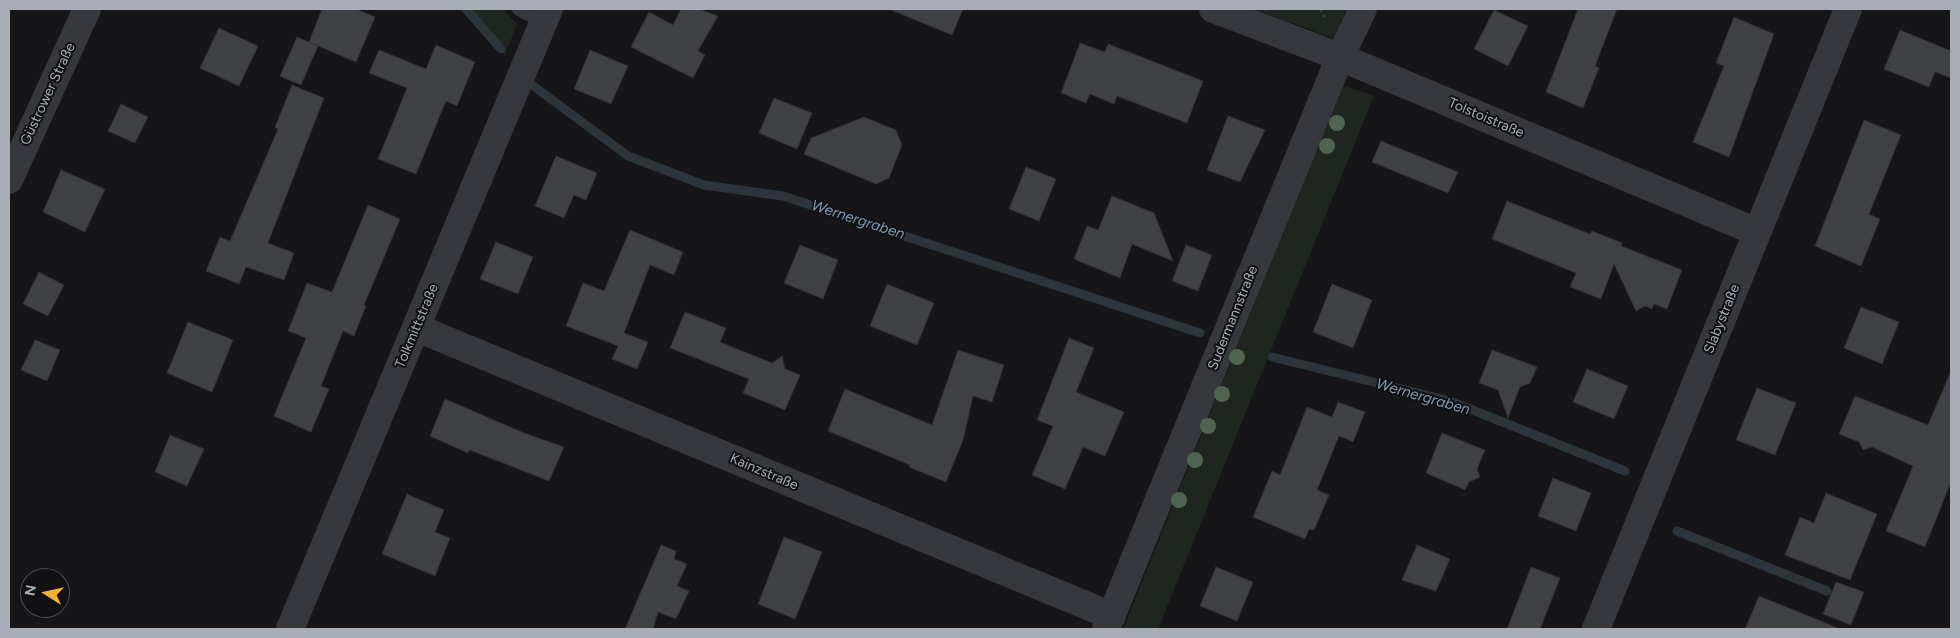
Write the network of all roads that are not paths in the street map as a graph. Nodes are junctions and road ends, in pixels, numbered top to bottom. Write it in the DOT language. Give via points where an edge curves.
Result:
graph roads {
  1 [pos="87,9"];
  2 [pos="519,9"];
  3 [pos="1213,9"];
  4 [pos="1363,9"];
  5 [pos="1848,9"];
  6 [pos="546,16"];
  7 [pos="1340,57"];
  8 [pos="9,180"];
  9 [pos="1758,232"];
  10 [pos="417,328"];
  11 [pos="1109,622"];
  12 [pos="290,629"];
  13 [pos="1596,629"];
  1 -- 8 [label="street, Güstrower Straße"];
  2 -- 6 [label="lane, Tolkmittstraße"];
  3 -- 7 [label="street, Tolstoistraße"];
  4 -- 7 [label="street, Sudermannstraße"];
  5 -- 9 [label="street, Slabystraße"];
  6 -- 10 [label="street, Tolkmittstraße"];
  7 -- 9 [label="street, Tolstoistraße"];
  7 -- 11 [label="street, Sudermannstraße"];
  9 -- 13 [label="street, Slabystraße"];
  10 -- 11 [label="street, Kainzstraße"];
  10 -- 12 [label="street, Tolkmittstraße"];
}
